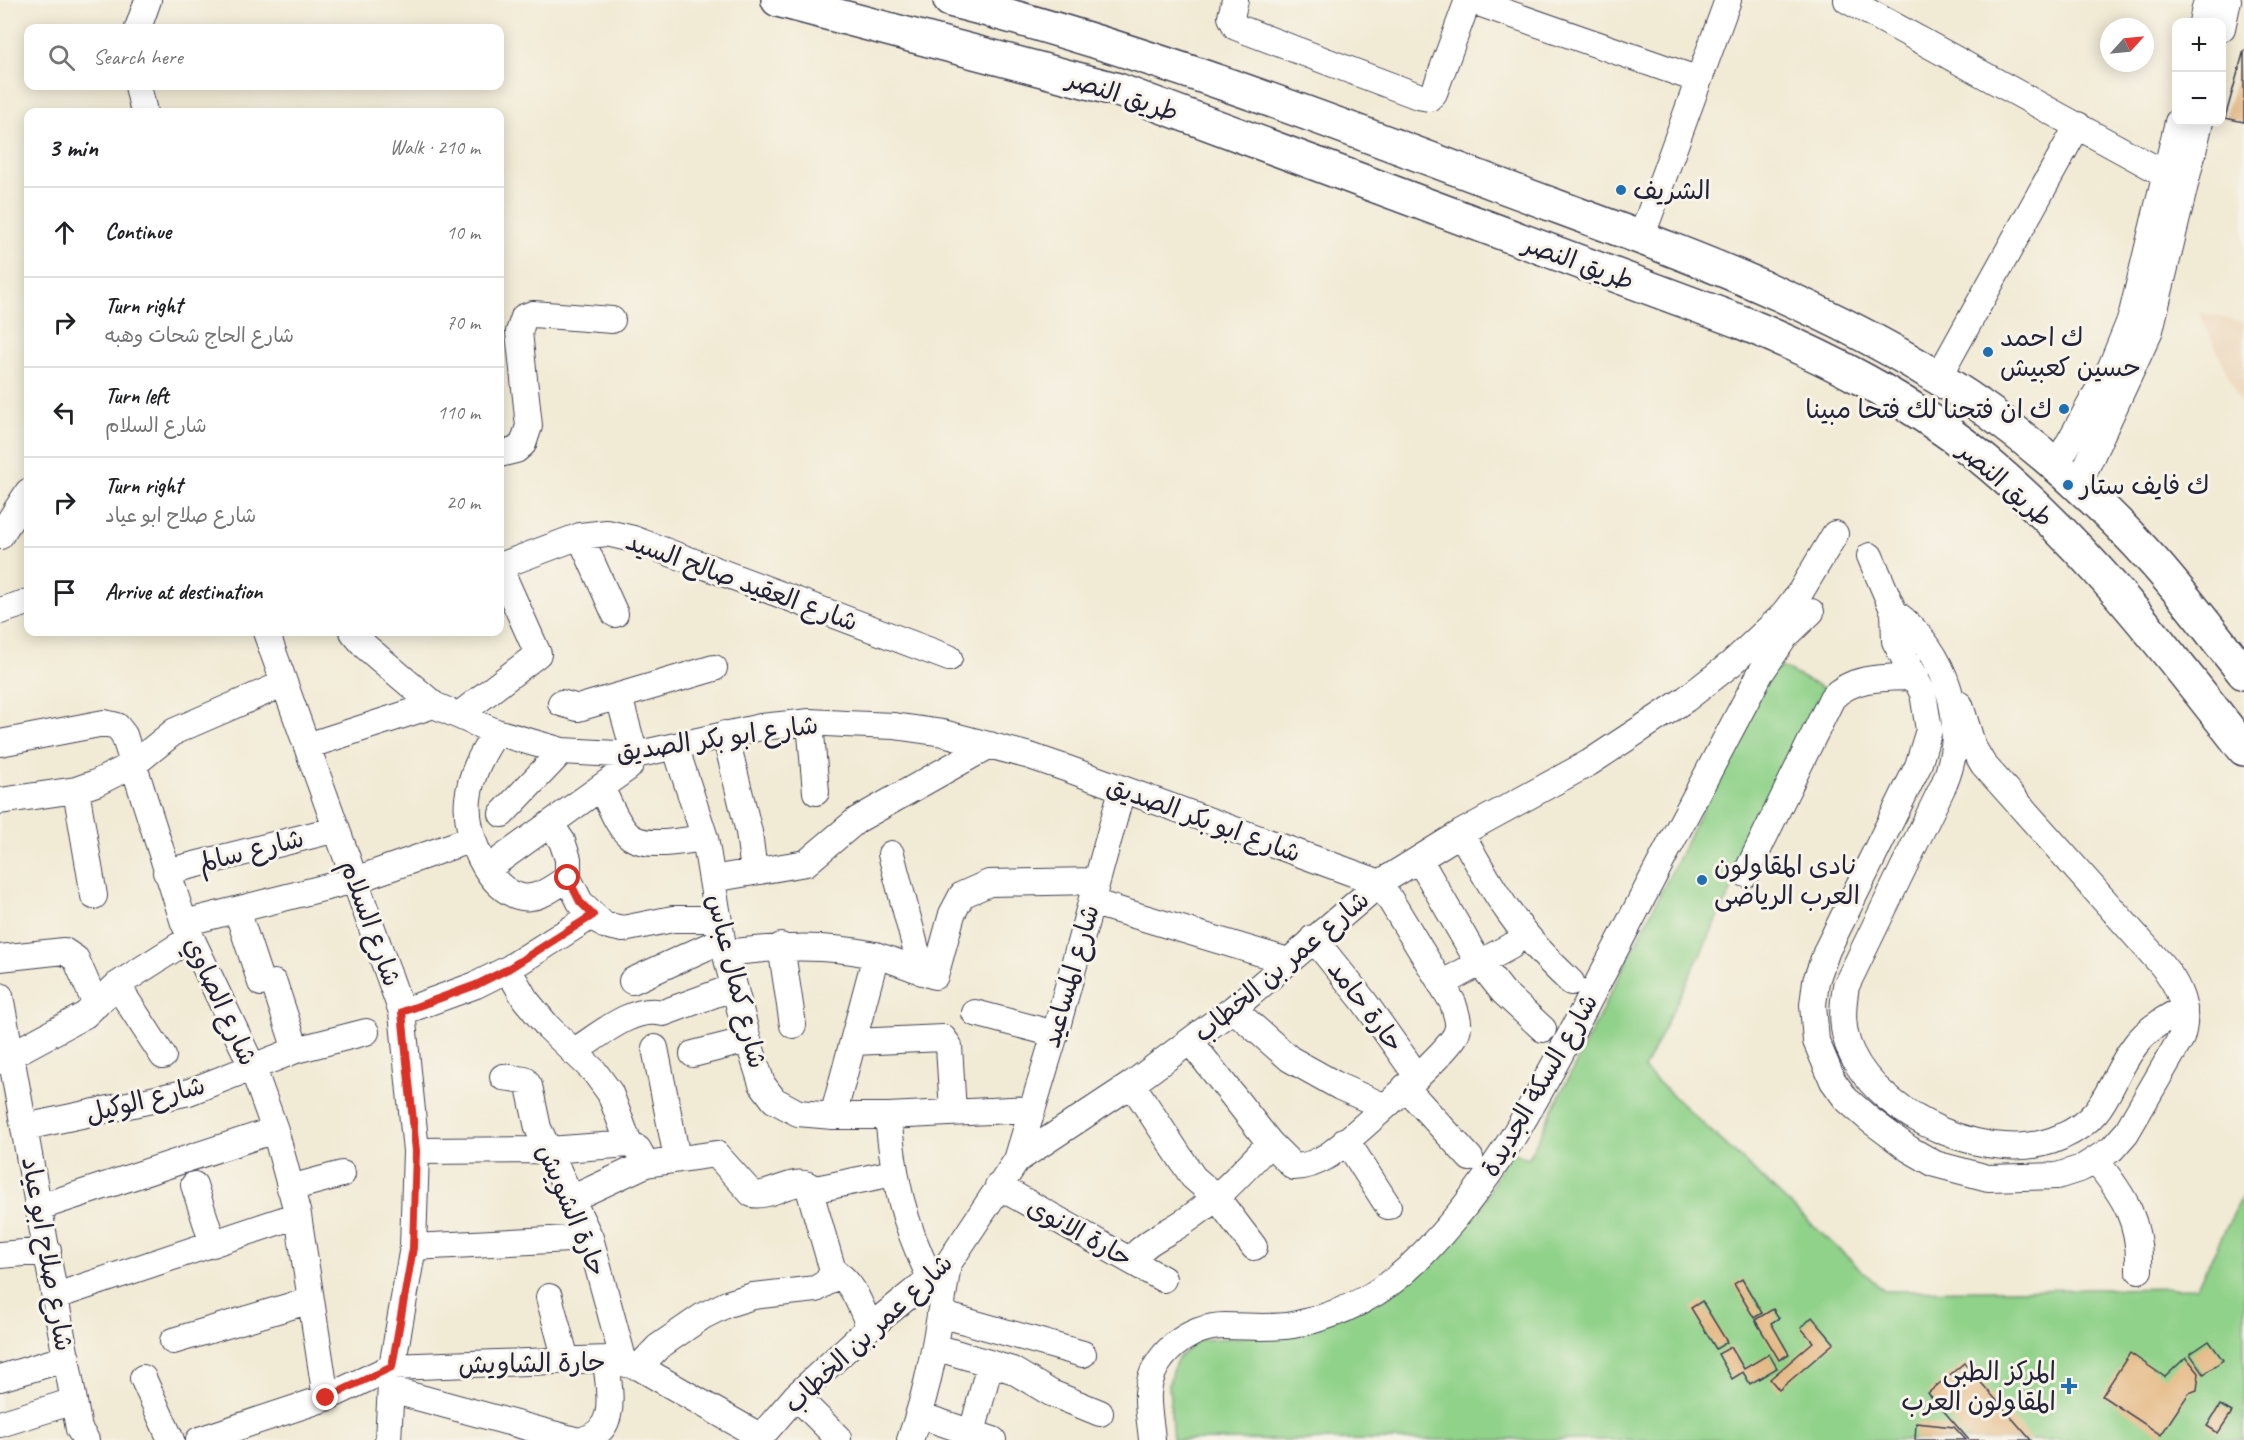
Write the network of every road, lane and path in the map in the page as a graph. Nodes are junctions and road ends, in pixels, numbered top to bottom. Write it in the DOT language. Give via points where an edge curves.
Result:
graph roads {
  1 [pos="148,0"];
  2 [pos="778,0"];
  3 [pos="950,0"];
  4 [pos="1235,0"];
  5 [pos="1469,0"];
  6 [pos="1728,0"];
  7 [pos="1847,0"];
  8 [pos="2207,0"];
  9 [pos="2228,0"];
  10 [pos="1019,9"];
  11 [pos="2203,18"];
  12 [pos="2224,18"];
  13 [pos="139,24"];
  14 [pos="1699,80"];
  15 [pos="139,90"];
  16 [pos="143,108"];
  17 [pos="2078,125"];
  18 [pos="2177,126"];
  19 [pos="2199,126"];
  20 [pos="2165,174"];
  21 [pos="1641,238"];
  22 [pos="612,320"];
  23 [pos="1938,378"];
  24 [pos="504,453"];
  25 [pos="2067,476"];
  26 [pos="24,498"];
  27 [pos="1835,534"];
  28 [pos="0,536"];
  29 [pos="580,536"];
  30 [pos="1870,556"];
  31 [pos="504,566"];
  32 [pos="504,577"];
  33 [pos="24,603"];
  34 [pos="0,610"];
  35 [pos="1811,612"];
  36 [pos="615,614"];
  37 [pos="267,636"];
  38 [pos="356,636"];
  39 [pos="949,658"];
  40 [pos="1916,660"];
  41 [pos="714,668"];
  42 [pos="2244,673"];
  43 [pos="283,684"];
  44 [pos="619,697"];
  45 [pos="1952,700"];
  46 [pos="561,703"];
  47 [pos="434,705"];
  48 [pos="459,715"];
  49 [pos="810,722"];
  50 [pos="496,732"];
  51 [pos="725,734"];
  52 [pos="0,743"];
  53 [pos="990,745"];
  54 [pos="307,746"];
  55 [pos="675,746"];
  56 [pos="1924,749"];
  57 [pos="2244,749"];
  58 [pos="562,751"];
  59 [pos="635,754"];
  60 [pos="134,764"];
  61 [pos="1952,767"];
  62 [pos="76,790"];
  63 [pos="602,790"];
  64 [pos="1122,790"];
  65 [pos="816,792"];
  66 [pos="0,801"];
  67 [pos="502,814"];
  68 [pos="551,825"];
  69 [pos="337,829"];
  70 [pos="1461,833"];
  71 [pos="705,838"];
  72 [pos="472,839"];
  73 [pos="891,854"];
  74 [pos="1419,859"];
  75 [pos="487,869"];
  76 [pos="166,872"];
  77 [pos="754,872"];
  78 [pos="1746,873"];
  79 [pos="568,878"];
  80 [pos="712,879"];
  81 [pos="355,880"];
  82 [pos="1380,883"];
  83 [pos="1094,891"];
  84 [pos="93,896"];
  85 [pos="237,910"];
  86 [pos="593,915"];
  87 [pos="188,931"];
  88 [pos="722,937"];
  89 [pos="1313,938"];
  90 [pos="781,946"];
  91 [pos="1511,946"];
  92 [pos="876,956"];
  93 [pos="0,958"];
  94 [pos="1288,961"];
  95 [pos="1481,964"];
  96 [pos="508,969"];
  97 [pos="929,974"];
  98 [pos="632,981"];
  99 [pos="1571,982"];
  100 [pos="1441,984"];
  101 [pos="117,985"];
  102 [pos="734,987"];
  103 [pos="0,996"];
  104 [pos="96,1005"];
  105 [pos="1813,1005"];
  106 [pos="1233,1009"];
  107 [pos="2184,1009"];
  108 [pos="1842,1010"];
  109 [pos="402,1012"];
  110 [pos="975,1013"];
  111 [pos="793,1025"];
  112 [pos="1543,1029"];
  113 [pos="366,1032"];
  114 [pos="1055,1034"];
  115 [pos="748,1040"];
  116 [pos="1190,1041"];
  117 [pos="854,1042"];
  118 [pos="655,1048"];
  119 [pos="296,1050"];
  120 [pos="573,1052"];
  121 [pos="693,1054"];
  122 [pos="163,1056"];
  123 [pos="6,1058"];
  124 [pos="252,1066"];
  125 [pos="503,1077"];
  126 [pos="1411,1082"];
  127 [pos="1132,1084"];
  128 [pos="1383,1106"];
  129 [pos="1032,1108"];
  130 [pos="952,1112"];
  131 [pos="833,1116"];
  132 [pos="888,1116"];
  133 [pos="25,1127"];
  134 [pos="275,1130"];
  135 [pos="1346,1140"];
  136 [pos="1270,1143"];
  137 [pos="1980,1143"];
  138 [pos="629,1144"];
  139 [pos="549,1150"];
  140 [pos="416,1151"];
  141 [pos="678,1158"];
  142 [pos="1470,1158"];
  143 [pos="1017,1160"];
  144 [pos="2096,1161"];
  145 [pos="646,1164"];
  146 [pos="893,1173"];
  147 [pos="342,1174"];
  148 [pos="1976,1176"];
  149 [pos="194,1185"];
  150 [pos="998,1186"];
  151 [pos="290,1188"];
  152 [pos="811,1190"];
  153 [pos="1217,1198"];
  154 [pos="571,1199"];
  155 [pos="1388,1206"];
  156 [pos="40,1207"];
  157 [pos="298,1215"];
  158 [pos="590,1238"];
  159 [pos="213,1244"];
  160 [pos="1254,1247"];
  161 [pos="413,1248"];
  162 [pos="48,1251"];
  163 [pos="0,1255"];
  164 [pos="1130,1260"];
  165 [pos="939,1270"];
  166 [pos="2139,1270"];
  167 [pos="833,1271"];
  168 [pos="1163,1279"];
  169 [pos="56,1296"];
  170 [pos="549,1297"];
  171 [pos="311,1300"];
  172 [pos="940,1314"];
  173 [pos="870,1327"];
  174 [pos="173,1341"];
  175 [pos="935,1347"];
  176 [pos="1083,1354"];
  177 [pos="67,1358"];
  178 [pos="566,1360"];
  179 [pos="623,1363"];
  180 [pos="990,1363"];
  181 [pos="0,1378"];
  182 [pos="143,1378"];
  183 [pos="391,1378"];
  184 [pos="796,1396"];
  185 [pos="326,1398"];
  186 [pos="74,1401"];
  187 [pos="1100,1413"];
  188 [pos="919,1415"];
  189 [pos="0,1424"];
  190 [pos="523,1434"];
  191 [pos="982,1436"];
  192 [pos="760,1438"];
  193 [pos="838,1438"];
  194 [pos="86,1440"];
  195 [pos="171,1440"];
  196 [pos="199,1440"];
  197 [pos="388,1440"];
  198 [pos="575,1440"];
  199 [pos="582,1440"];
  200 [pos="910,1440"];
  201 [pos="1152,1440"];
  1 -- 13 [label="street"];
  2 -- 57 [label="highway, طريق النصر" via="1118,90 1809,350 1923,416 1978,456 2040,512 2124,597"];
  3 -- 10 [label="highway, طريق النصر"];
  4 -- 5 [label="street" via="1231,17 1236,27 1429,98"];
  5 -- 14 [label="street"];
  6 -- 14 [label="street"];
  7 -- 17 [label="street"];
  8 -- 11 [label="street"];
  9 -- 12 [label="street"];
  10 -- 21 [label="highway, طريق النصر"];
  14 -- 21 [label="street"];
  15 -- 16 [label="street"];
  17 -- 20 [label="street"];
  17 -- 23 [label="street"];
  18 -- 20 [label="street"];
  19 -- 25 [label="street" via="2150,330"];
  20 -- 25 [label="street" via="2138,292 2122,342"];
  21 -- 23 [label="highway, طريق النصر" via="1808,306 1883,344"];
  22 -- 24 [label="street" via="533,314 524,317 519,332 527,435 516,450"];
  23 -- 25 [label="highway, طريق النصر" via="1990,413"];
  25 -- 42 [label="highway, طريق النصر" via="2154,562"];
  26 -- 28 [label="street"];
  27 -- 70 [label="street, شارع عمر بن الخطاب" via="1788,609 1732,663 1686,699 1589,763"];
  29 -- 31 [label="street, شارع العقيد صالح السيد"];
  29 -- 36 [label="street"];
  29 -- 39 [label="street, شارع العقيد صالح السيد" via="607,533 633,539"];
  30 -- 40 [label="street" via="1893,612 1916,630"];
  32 -- 48 [label="street" via="538,654"];
  33 -- 34 [label="street"];
  35 -- 201 [label="street, شارع السكة الجديدة" via="1785,638 1760,674 1530,1111 1480,1188 1444,1233 1402,1275 1355,1307 1290,1325 1221,1326 1187,1334 1161,1358 1148,1391"];
  37 -- 43 [label="street, شارع السلام"];
  38 -- 47 [label="street, شارع ابو بكر الصديق"];
  40 -- 45 [label="street" via="1946,680"];
  40 -- 56 [label="street" via="1929,717"];
  40 -- 78 [label="street" via="1846,686 1832,698"];
  41 -- 44 [label="street"];
  43 -- 54 [label="street, شارع السلام"];
  43 -- 60 [label="street" via="175,731"];
  44 -- 46 [label="street" via="578,708"];
  44 -- 59 [label="street"];
  45 -- 61 [label="street" via="1956,733"];
  45 -- 107 [label="street" via="1960,705 1973,747 1983,764 2169,973"];
  47 -- 48 [label="street, شارع ابو بكر الصديق"];
  47 -- 54 [label="street"];
  48 -- 50 [label="street, شارع ابو بكر الصديق"];
  49 -- 51 [label="street, شارع ابو بكر الصديق"];
  49 -- 53 [label="street, شارع ابو بكر الصديق" via="894,726"];
  49 -- 65 [label="street"];
  50 -- 58 [label="street, شارع ابو بكر الصديق"];
  50 -- 72 [label="street" via="476,764 468,801"];
  51 -- 55 [label="street, شارع ابو بكر الصديق"];
  51 -- 77 [label="street" via="749,832"];
  52 -- 60 [label="street, شارع الصاوي" via="104,723 117,726 124,735"];
  53 -- 64 [label="street, شارع ابو بكر الصديق"];
  53 -- 77 [label="street" via="857,820 806,863"];
  54 -- 69 [label="street, شارع السلام"];
  55 -- 59 [label="street, شارع ابو بكر الصديق"];
  55 -- 71 [label="street, شارع كمال عباس"];
  56 -- 61 [label="street"];
  56 -- 105 [label="street" via="1827,950 1816,981"];
  58 -- 59 [label="street, شارع ابو بكر الصديق"];
  58 -- 67 [label="street"];
  59 -- 63 [label="street" via="629,768"];
  60 -- 62 [label="street"];
  60 -- 76 [label="street, شارع الصاوي"];
  61 -- 108 [label="street" via="1852,971"];
  62 -- 66 [label="street"];
  62 -- 84 [label="street"];
  63 -- 68 [label="street"];
  63 -- 71 [label="street" via="620,824 632,837 649,843"];
  64 -- 82 [label="street, شارع ابو بكر الصديق"];
  64 -- 83 [label="street, شارع المساعيد"];
  68 -- 75 [label="street"];
  68 -- 79 [label="street" via="568,859"];
  69 -- 76 [label="street, شارع سالم"];
  69 -- 81 [label="street, شارع السلام"];
  70 -- 74 [label="street, شارع عمر بن الخطاب"];
  70 -- 99 [label="street" via="1510,918"];
  71 -- 80 [label="street, شارع كمال عباس"];
  72 -- 75 [label="street"];
  72 -- 81 [label="street"];
  73 -- 97 [label="street"];
  74 -- 82 [label="street, شارع عمر بن الخطاب"];
  74 -- 95 [label="street"];
  75 -- 79 [label="street" via="502,891 524,898 544,894"];
  76 -- 87 [label="street, شارع الصاوي"];
  77 -- 80 [label="street"];
  79 -- 86 [label="street" via="580,902"];
  80 -- 88 [label="street, شارع كمال عباس"];
  81 -- 85 [label="street"];
  81 -- 109 [label="street, شارع السلام"];
  82 -- 89 [label="street, شارع عمر بن الخطاب"];
  82 -- 100 [label="street"];
  83 -- 94 [label="street"];
  83 -- 97 [label="street" via="989,884 975,887 962,895"];
  83 -- 114 [label="street, شارع المساعيد"];
  85 -- 87 [label="street"];
  85 -- 119 [label="street"];
  86 -- 88 [label="street" via="604,925 623,929 673,919"];
  86 -- 96 [label="street"];
  87 -- 101 [label="street"];
  87 -- 124 [label="street, شارع الصاوي"];
  88 -- 90 [label="street"];
  88 -- 98 [label="street"];
  88 -- 102 [label="street, شارع كمال عباس"];
  89 -- 94 [label="street, شارع عمر بن الخطاب"];
  89 -- 126 [label="street, حارة حامد" via="1363,1000"];
  90 -- 92 [label="street" via="844,949"];
  90 -- 111 [label="street"];
  91 -- 95 [label="street"];
  92 -- 97 [label="street"];
  92 -- 117 [label="street"];
  93 -- 104 [label="street" via="71,953"];
  94 -- 106 [label="street, شارع عمر بن الخطاب"];
  95 -- 100 [label="street"];
  95 -- 112 [label="street" via="1503,992"];
  96 -- 109 [label="street"];
  96 -- 120 [label="street" via="525,999"];
  100 -- 126 [label="street" via="1459,1023 1455,1037"];
  101 -- 104 [label="street"];
  101 -- 122 [label="street"];
  102 -- 115 [label="street, شارع كمال عباس"];
  102 -- 120 [label="street" via="669,1011 652,1010 631,1016"];
  103 -- 123 [label="street, شارع صلاح ابو عياد"];
  104 -- 123 [label="street"];
  105 -- 108 [label="street"];
  105 -- 148 [label="street" via="1816,1041 1823,1062 1846,1099 1922,1157 1949,1170"];
  106 -- 116 [label="street, شارع عمر بن الخطاب"];
  106 -- 128 [label="street" via="1290,1059"];
  107 -- 137 [label="street" via="2158,1022 2138,1042 2101,1106 2077,1129 2031,1146"];
  107 -- 144 [label="street" via="2183,1031 2168,1061 2126,1133"];
  108 -- 137 [label="street" via="1851,1053 1872,1082 1921,1121 1944,1133"];
  109 -- 140 [label="street, شارع السلام"];
  110 -- 114 [label="street"];
  113 -- 119 [label="street, شارع الوكيل"];
  114 -- 129 [label="street, شارع المساعيد"];
  115 -- 121 [label="street"];
  115 -- 131 [label="street, شارع كمال عباس" via="762,1084 774,1100 798,1113"];
  116 -- 127 [label="street, شارع عمر بن الخطاب"];
  116 -- 136 [label="street"];
  117 -- 130 [label="street" via="943,1038 949,1046"];
  117 -- 131 [label="street"];
  118 -- 141 [label="street"];
  119 -- 124 [label="street, شارع الوكيل"];
  120 -- 138 [label="street" via="610,1093"];
  123 -- 133 [label="street, شارع صلاح ابو عياد"];
  124 -- 133 [label="street, شارع الوكيل" via="189,1092"];
  124 -- 134 [label="street, شارع الصاوي"];
  125 -- 139 [label="street, حارة الشويش" via="527,1082 538,1128"];
  126 -- 128 [label="street"];
  126 -- 142 [label="street, حارة حامد"];
  127 -- 143 [label="street, شارع عمر بن الخطاب"];
  127 -- 153 [label="street" via="1192,1177"];
  128 -- 135 [label="street"];
  129 -- 130 [label="street, شارع كمال عباس"];
  129 -- 143 [label="street, شارع المساعيد"];
  130 -- 132 [label="street, شارع كمال عباس"];
  131 -- 132 [label="street, شارع كمال عباس"];
  132 -- 146 [label="street"];
  133 -- 156 [label="street, شارع صلاح ابو عياد"];
  134 -- 151 [label="street, شارع الصاوي"];
  134 -- 156 [label="street"];
  135 -- 136 [label="street" via="1306,1167 1294,1167"];
  135 -- 155 [label="street"];
  136 -- 153 [label="street"];
  137 -- 148 [label="street"];
  138 -- 139 [label="street"];
  138 -- 145 [label="street" via="638,1149"];
  139 -- 140 [label="street"];
  139 -- 154 [label="street, حارة الشويش"];
  140 -- 161 [label="street, شارع السلام"];
  141 -- 145 [label="street"];
  141 -- 152 [label="street" via="716,1154 752,1194 760,1196 803,1183"];
  143 -- 150 [label="street, شارع عمر بن الخطاب"];
  144 -- 148 [label="street" via="2057,1176"];
  144 -- 166 [label="street" via="2132,1215 2140,1245"];
  145 -- 154 [label="street"];
  146 -- 152 [label="street"];
  146 -- 165 [label="street" via="914,1244"];
  147 -- 151 [label="street"];
  149 -- 159 [label="street"];
  150 -- 164 [label="street, حارة الانوى"];
  150 -- 165 [label="street, شارع عمر بن الخطاب"];
  151 -- 157 [label="street, شارع الصاوي"];
  152 -- 167 [label="street"];
  153 -- 160 [label="street"];
  153 -- 164 [label="street" via="1188,1220 1151,1239"];
  154 -- 158 [label="street, حارة الشويش"];
  156 -- 162 [label="street, شارع صلاح ابو عياد"];
  157 -- 159 [label="street"];
  157 -- 171 [label="street, شارع الصاوي"];
  158 -- 161 [label="street"];
  158 -- 179 [label="street, حارة الشويش"];
  159 -- 169 [label="street"];
  161 -- 183 [label="street, شارع السلام"];
  162 -- 163 [label="street"];
  162 -- 169 [label="street, شارع صلاح ابو عياد"];
  164 -- 168 [label="street, حارة الانوى"];
  165 -- 172 [label="street"];
  165 -- 173 [label="street, شارع عمر بن الخطاب"];
  167 -- 173 [label="street" via="845,1277 851,1286"];
  167 -- 179 [label="street" via="816,1289 753,1296 727,1304 658,1347"];
  169 -- 177 [label="street, شارع صلاح ابو عياد"];
  170 -- 178 [label="street"];
  171 -- 174 [label="street"];
  171 -- 185 [label="street, شارع الصاوي"];
  172 -- 175 [label="street"];
  172 -- 176 [label="street"];
  173 -- 184 [label="street, شارع عمر بن الخطاب"];
  175 -- 180 [label="street"];
  175 -- 188 [label="street"];
  177 -- 181 [label="street"];
  177 -- 186 [label="street, شارع صلاح ابو عياد"];
  178 -- 179 [label="street, حارة الشاويش"];
  178 -- 183 [label="street, حارة الشاويش"];
  179 -- 192 [label="street, حارة الشاويش"];
  179 -- 199 [label="street, حارة الشويش" via="610,1418 603,1430"];
  180 -- 187 [label="street"];
  180 -- 191 [label="street"];
  182 -- 195 [label="street"];
  183 -- 185 [label="street"];
  183 -- 190 [label="street"];
  183 -- 197 [label="street, شارع السلام"];
  184 -- 192 [label="street, شارع عمر بن الخطاب"];
  184 -- 193 [label="street"];
  185 -- 196 [label="street"];
  186 -- 189 [label="street"];
  186 -- 194 [label="street, شارع صلاح ابو عياد" via="79,1429"];
  188 -- 191 [label="street"];
  188 -- 200 [label="street"];
  190 -- 198 [label="street"];
}
